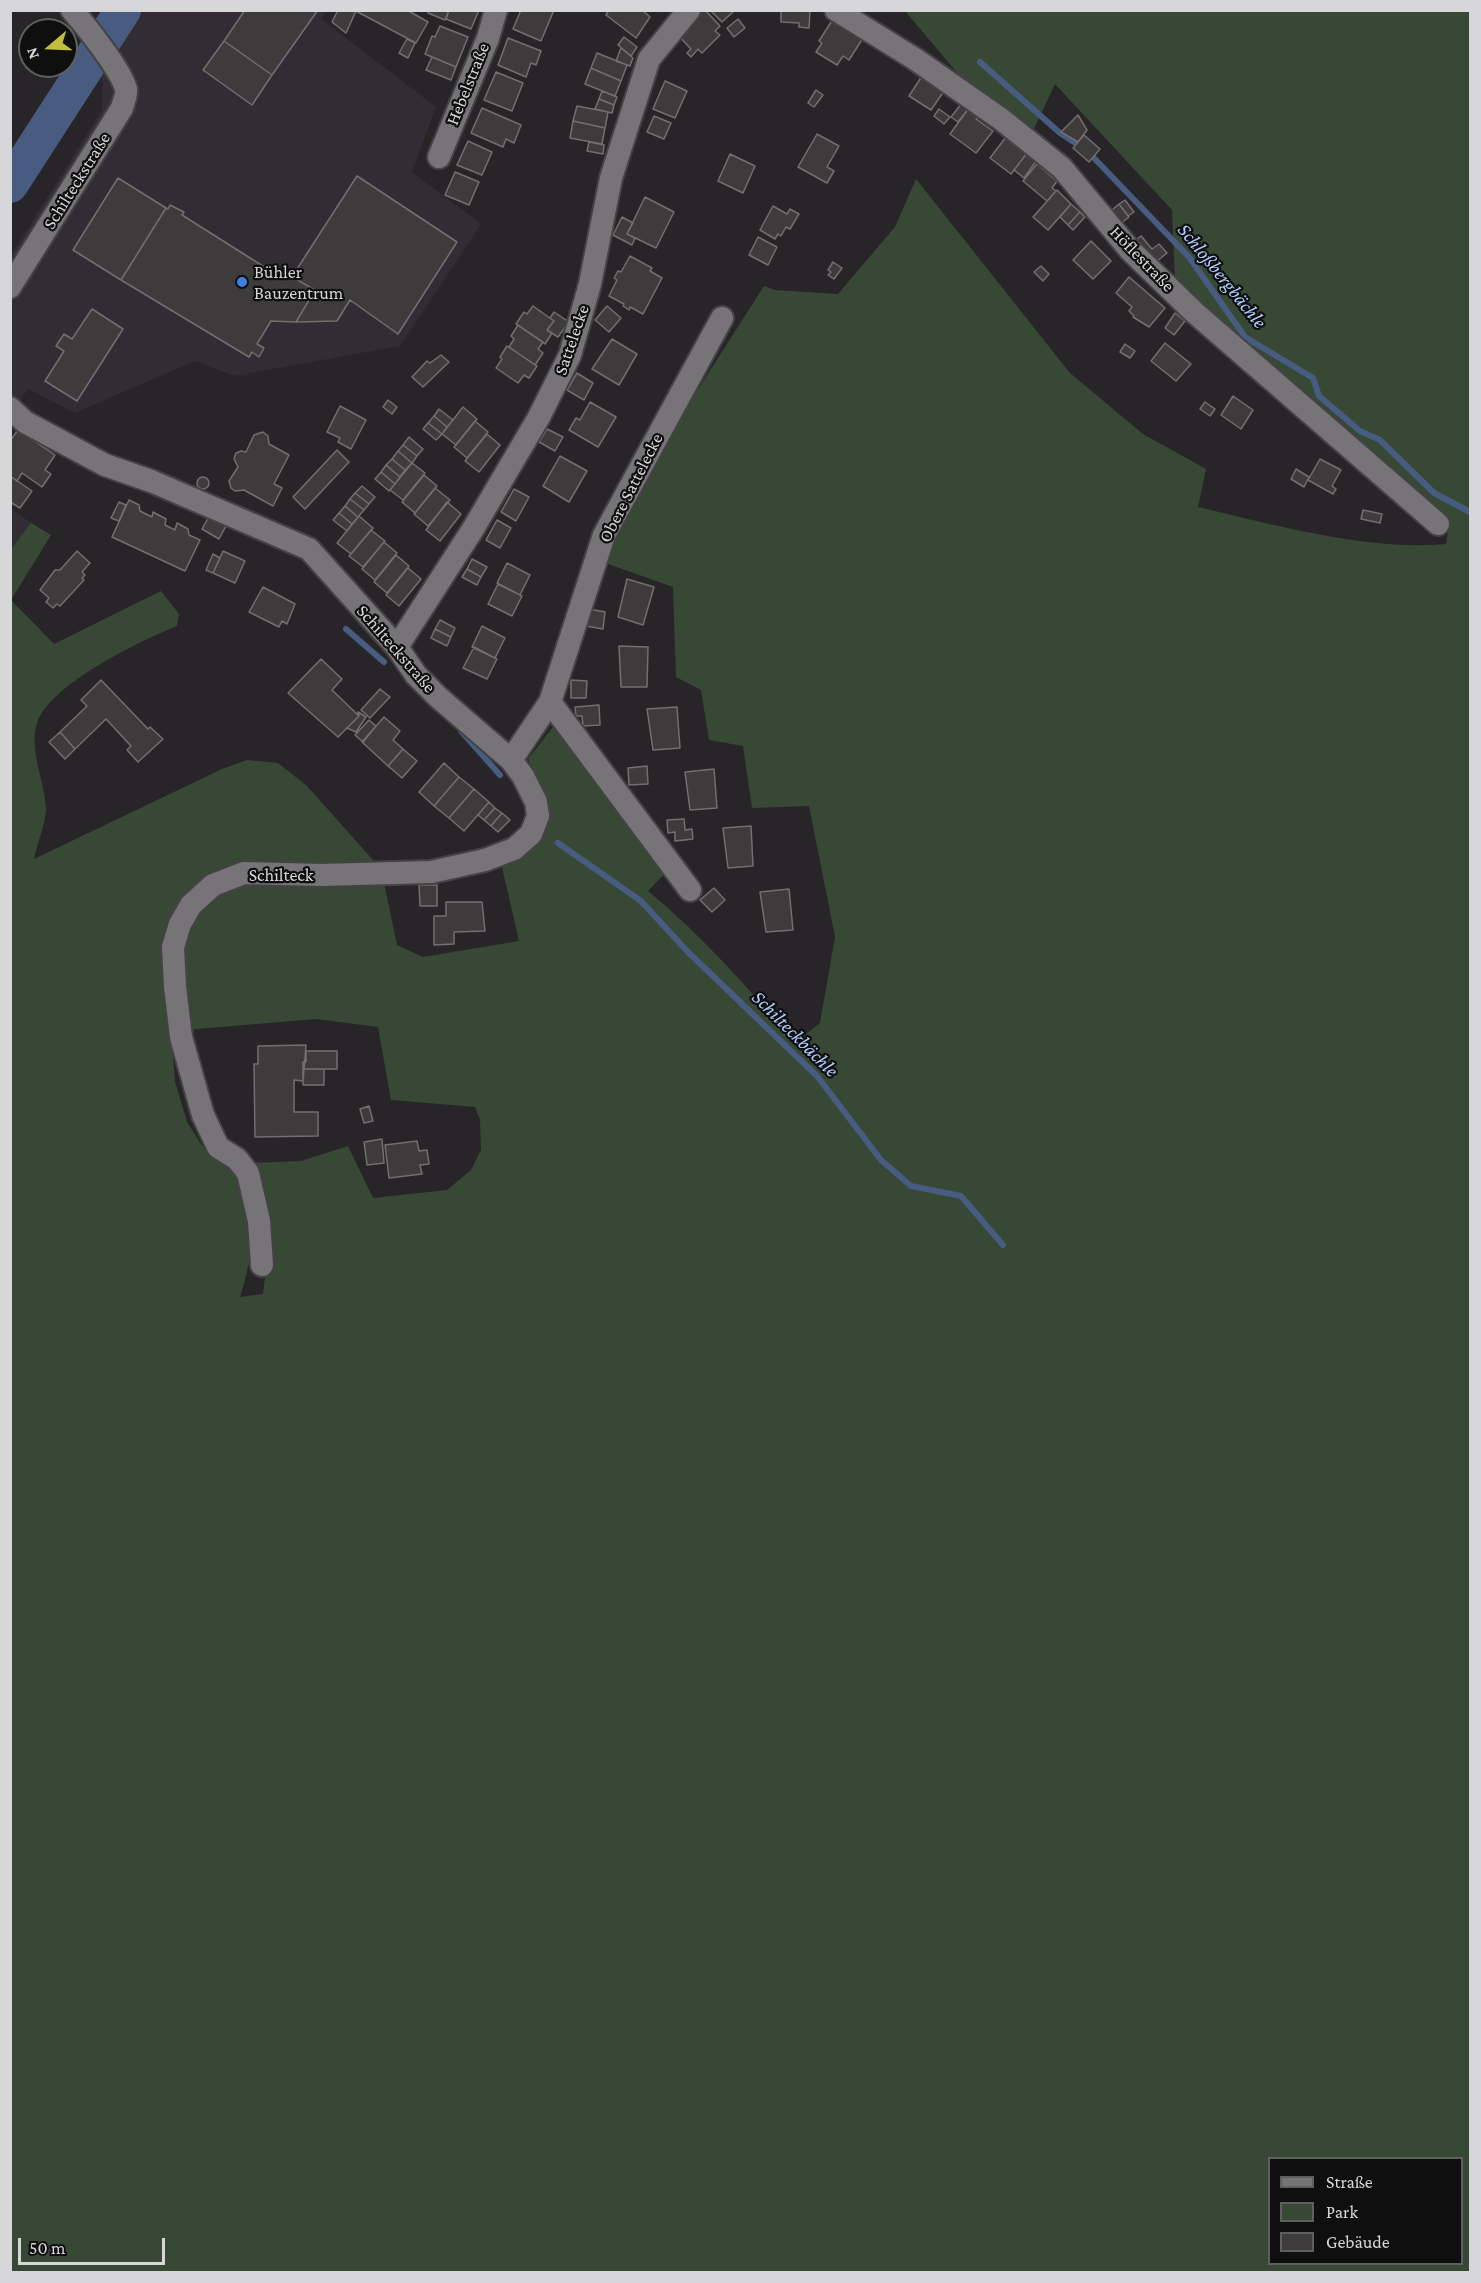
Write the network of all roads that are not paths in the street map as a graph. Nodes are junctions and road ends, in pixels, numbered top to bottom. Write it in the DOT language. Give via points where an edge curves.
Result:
graph roads {
  1 [pos="496,10"];
  2 [pos="689,10"];
  3 [pos="836,10"];
  4 [pos="76,15"];
  5 [pos="439,157"];
  6 [pos="10,287"];
  7 [pos="722,318"];
  8 [pos="10,408"];
  9 [pos="1438,524"];
  10 [pos="397,647"];
  11 [pos="550,702"];
  12 [pos="511,760"];
  13 [pos="690,890"];
  14 [pos="262,1265"];
  1 -- 5 [label="street, Hebelstraße"];
  2 -- 10 [label="street, Sattelecke" via="649,59 612,178 590,284 570,355 539,417 473,529"];
  3 -- 9 [label="street, Höflestraße" via="982,105 1062,168 1130,250 1194,312"];
  4 -- 6 [label="street, Schilteckstraße" via="102,47 126,90 122,108"];
  7 -- 11 [label="street, Obere Sattelecke" via="604,535"];
  8 -- 10 [label="street, Schilteckstraße" via="25,422 105,465 309,549"];
  10 -- 12 [label="street, Schilteckstraße" via="416,675 438,697"];
  11 -- 12 [label="street"];
  11 -- 13 [label="street"];
  12 -- 14 [label="street, Schilteck" via="536,802 538,816 531,834 514,849 431,872 244,873 213,885 190,905 180,924 174,947 174,986 181,1037 206,1122 218,1147 237,1159 248,1173 259,1221"];
}
